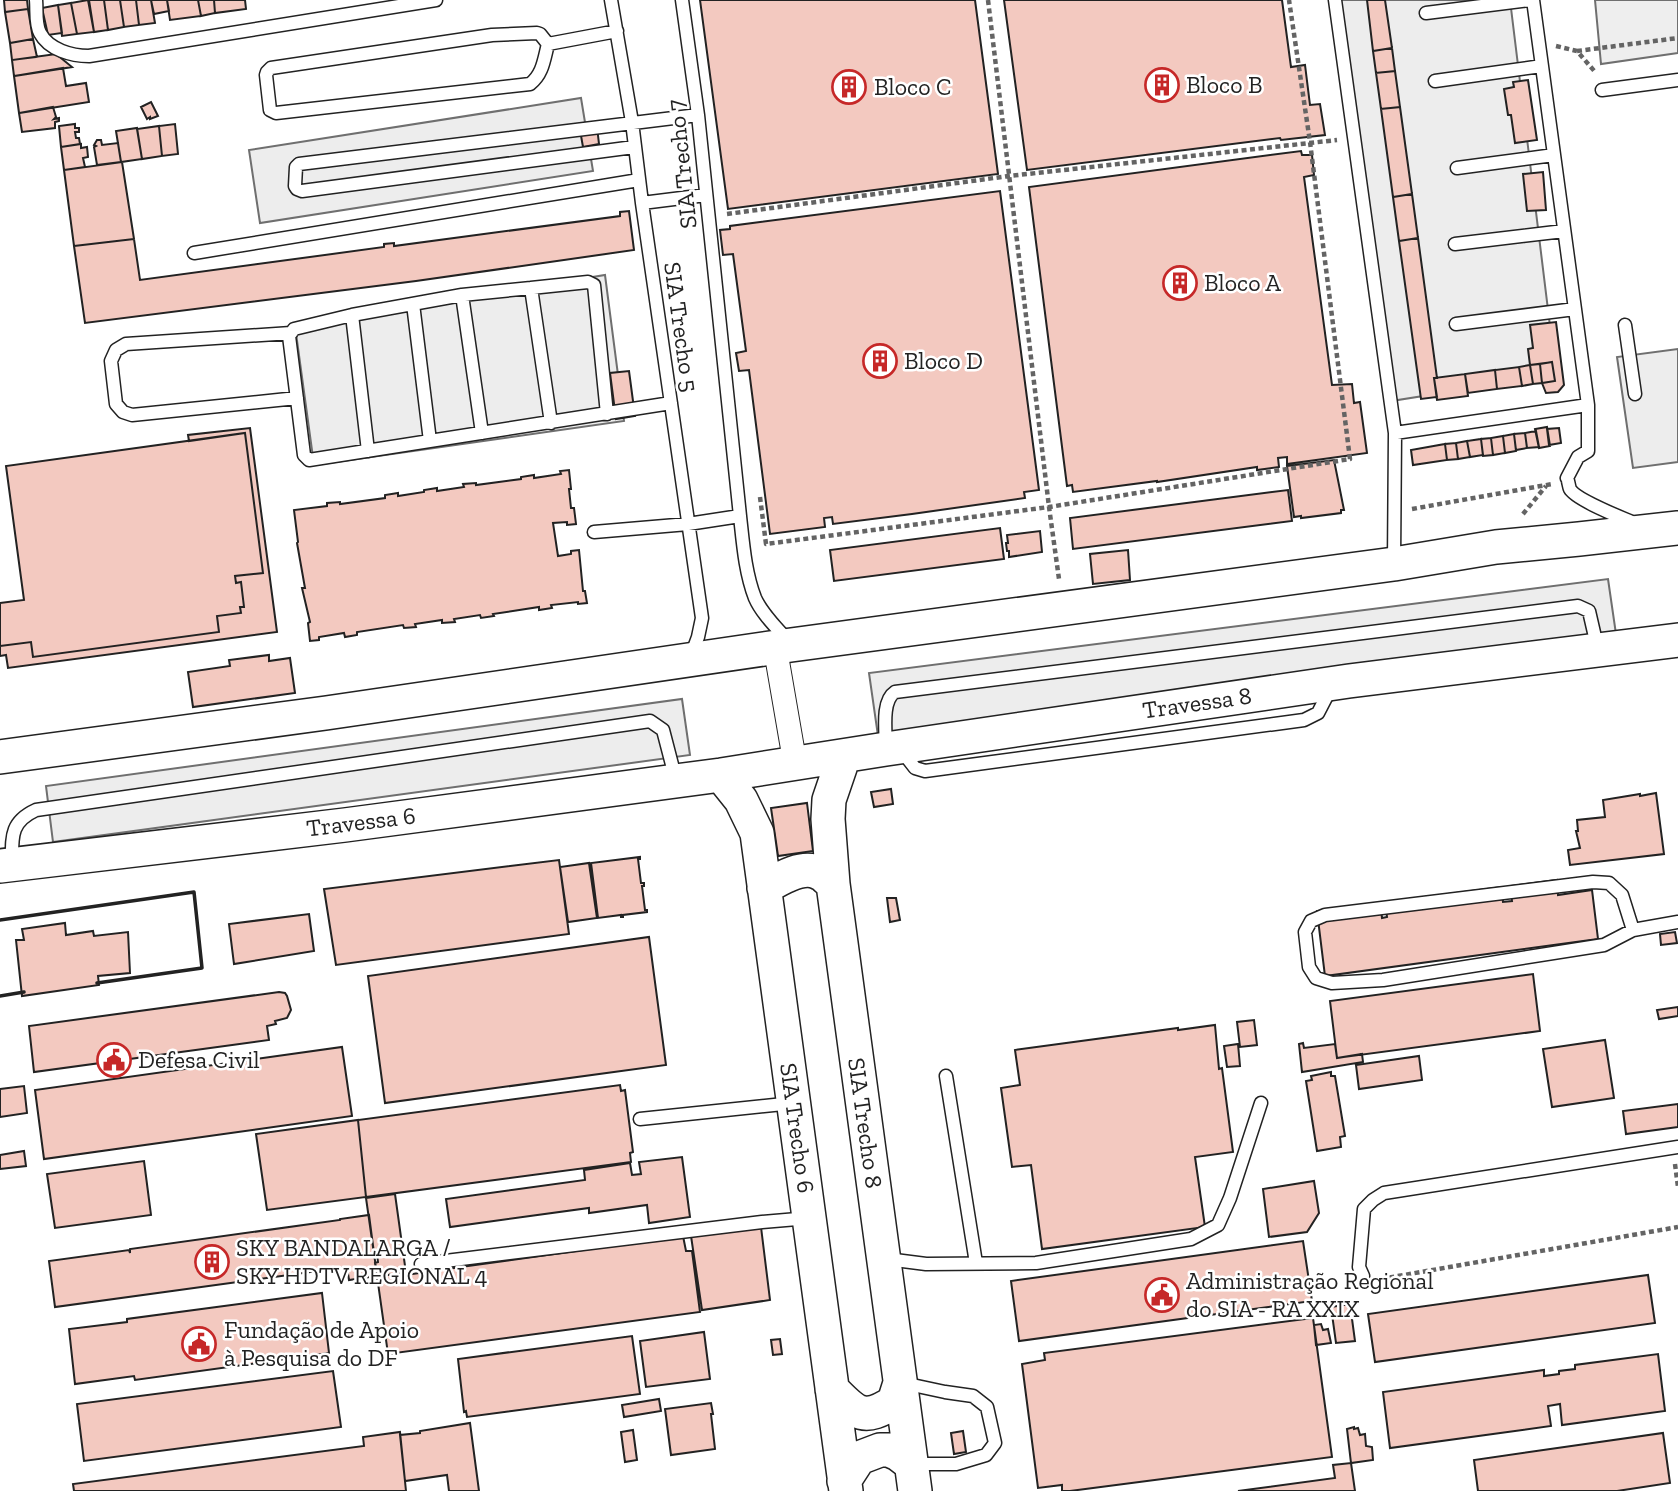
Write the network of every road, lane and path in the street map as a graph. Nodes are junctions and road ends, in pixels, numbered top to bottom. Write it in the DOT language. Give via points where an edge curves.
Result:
graph roads {
  1 [pos="36,0"];
  2 [pos="436,0"];
  3 [pos="611,0"];
  4 [pos="682,0"];
  5 [pos="988,0"];
  6 [pos="1289,0"];
  7 [pos="1335,0"];
  8 [pos="1531,0"];
  9 [pos="1426,13"];
  10 [pos="617,31"];
  11 [pos="1678,38"];
  12 [pos="1538,42"];
  13 [pos="548,44"];
  14 [pos="1577,51"];
  15 [pos="1542,66"];
  16 [pos="1678,80"];
  17 [pos="1435,81"];
  18 [pos="1606,90"];
  19 [pos="698,115"];
  20 [pos="632,122"];
  21 [pos="1355,138"];
  22 [pos="1310,142"];
  23 [pos="634,147"];
  24 [pos="1554,155"];
  25 [pos="1457,168"];
  26 [pos="1009,176"];
  27 [pos="639,180"];
  28 [pos="706,195"];
  29 [pos="642,203"];
  30 [pos="709,216"];
  31 [pos="1564,231"];
  32 [pos="1455,244"];
  33 [pos="194,253"];
  34 [pos="531,288"];
  35 [pos="462,295"];
  36 [pos="413,304"];
  37 [pos="1575,309"];
  38 [pos="352,315"];
  39 [pos="1456,324"];
  40 [pos="1625,325"];
  41 [pos="291,332"];
  42 [pos="1635,394"];
  43 [pos="297,398"];
  44 [pos="671,403"];
  45 [pos="1588,405"];
  46 [pos="607,414"];
  47 [pos="551,423"];
  48 [pos="482,433"];
  49 [pos="1395,433"];
  50 [pos="430,441"];
  51 [pos="368,451"];
  52 [pos="1568,481"];
  53 [pos="1049,507"];
  54 [pos="1394,513"];
  55 [pos="740,516"];
  56 [pos="688,524"];
  57 [pos="1664,529"];
  58 [pos="594,531"];
  59 [pos="766,544"];
  60 [pos="1394,564"];
  61 [pos="1063,608"];
  62 [pos="783,646"];
  63 [pos="1677,647"];
  64 [pos="1598,651"];
  65 [pos="689,659"];
  66 [pos="892,748"];
  67 [pos="844,756"];
  68 [pos="0,757"];
  69 [pos="795,763"];
  70 [pos="721,775"];
  71 [pos="676,780"];
  72 [pos="6,865"];
  73 [pos="833,884"];
  74 [pos="764,888"];
  75 [pos="1678,922"];
  76 [pos="1633,930"];
  77 [pos="946,1076"];
  78 [pos="793,1103"];
  79 [pos="1261,1103"];
  80 [pos="640,1119"];
  81 [pos="1678,1147"];
  82 [pos="809,1218"];
  83 [pos="1678,1227"];
  84 [pos="883,1258"];
  85 [pos="976,1263"];
  86 [pos="421,1264"];
  87 [pos="1363,1276"];
  88 [pos="900,1383"];
  89 [pos="832,1389"];
  90 [pos="913,1478"];
  91 [pos="845,1486"];
  1 -- 2 [label="lane" via="41,35 66,54 89,57"];
  3 -- 10 [label="lane, SIA Trecho 5"];
  4 -- 19 [label="lane, SIA Trecho 7"];
  5 -- 26 [label="path"];
  6 -- 22 [label="path"];
  7 -- 21 [label="lane"];
  8 -- 9 [label="lane"];
  8 -- 12 [label="lane"];
  10 -- 13 [label="lane"];
  10 -- 20 [label="lane, SIA Trecho 5"];
  11 -- 14 [label="path"];
  12 -- 14 [label="path"];
  12 -- 15 [label="lane"];
  13 -- 13 [label="lane" via="537,33 492,35 271,68 266,75 270,110 276,114 530,84 538,78"];
  14 -- 18 [label="path"];
  15 -- 17 [label="lane"];
  15 -- 24 [label="lane"];
  16 -- 18 [label="lane"];
  19 -- 20 [label="lane"];
  19 -- 28 [label="lane, SIA Trecho 7"];
  20 -- 23 [label="lane, SIA Trecho 5"];
  20 -- 23 [label="lane" via="299,164 295,186 302,191"];
  21 -- 22 [label="path"];
  21 -- 49 [label="lane"];
  22 -- 26 [label="path"];
  22 -- 53 [label="path" via="1350,459"];
  23 -- 27 [label="lane, SIA Trecho 5"];
  24 -- 25 [label="lane"];
  24 -- 31 [label="lane"];
  26 -- 30 [label="path"];
  26 -- 53 [label="path"];
  27 -- 29 [label="lane, SIA Trecho 5"];
  27 -- 33 [label="lane"];
  28 -- 29 [label="lane"];
  28 -- 30 [label="lane, SIA Trecho 7"];
  29 -- 44 [label="lane, SIA Trecho 5"];
  30 -- 55 [label="lane, SIA Trecho 7"];
  31 -- 32 [label="lane"];
  31 -- 37 [label="lane"];
  34 -- 35 [label="lane"];
  34 -- 46 [label="lane" via="594,285"];
  34 -- 47 [label="lane"];
  35 -- 36 [label="lane"];
  35 -- 48 [label="lane"];
  36 -- 38 [label="lane"];
  36 -- 50 [label="lane"];
  37 -- 39 [label="lane"];
  37 -- 45 [label="lane"];
  38 -- 41 [label="lane"];
  38 -- 51 [label="lane"];
  40 -- 42 [label="lane"];
  41 -- 43 [label="lane"];
  41 -- 43 [label="lane" via="127,344 116,350 111,360 116,404 132,415"];
  43 -- 51 [label="lane" via="306,458"];
  44 -- 46 [label="lane"];
  44 -- 56 [label="lane, SIA Trecho 5"];
  45 -- 49 [label="lane"];
  45 -- 52 [label="lane" via="1588,451 1577,457"];
  46 -- 47 [label="lane"];
  47 -- 48 [label="lane"];
  48 -- 50 [label="lane"];
  49 -- 54 [label="lane"];
  50 -- 51 [label="lane"];
  52 -- 54 [label="path"];
  52 -- 57 [label="lane" via="1573,493 1583,500"];
  53 -- 59 [label="path"];
  53 -- 61 [label="path"];
  54 -- 60 [label="lane"];
  55 -- 56 [label="lane"];
  55 -- 62 [label="lane, SIA Trecho 7" via="755,599"];
  56 -- 58 [label="lane"];
  56 -- 65 [label="lane, SIA Trecho 5" via="702,618"];
  57 -- 60 [label="main road" via="1496,547"];
  60 -- 61 [label="main road"];
  61 -- 62 [label="main road"];
  62 -- 65 [label="main road"];
  62 -- 69 [label="street"];
  63 -- 64 [label="main road, Travessa 8"];
  64 -- 66 [label="main road, Travessa 8" via="1334,683"];
  64 -- 66 [label="lane" via="1589,611 1578,606 895,692 886,704"];
  65 -- 68 [label="main road"];
  66 -- 67 [label="main road, Travessa 8"];
  67 -- 69 [label="main road, Travessa 8"];
  67 -- 73 [label="main road, SIA Trecho 8" via="829,800"];
  69 -- 70 [label="main road, Travessa 8"];
  70 -- 71 [label="main road, Travessa 6"];
  70 -- 74 [label="main road, SIA Trecho 6" via="741,800 757,833"];
  71 -- 72 [label="main road, Travessa 6"];
  71 -- 72 [label="lane" via="663,730 650,721 36,810 16,824"];
  73 -- 74 [label="main road" via="810,871 794,873"];
  73 -- 84 [label="main road, SIA Trecho 8"];
  74 -- 78 [label="main road, SIA Trecho 6"];
  75 -- 76 [label="lane"];
  76 -- 76 [label="lane" via="1604,945 1383,981 1332,983 1316,978 1309,967 1305,932 1311,921 1325,915 1593,882 1609,883 1622,895"];
  77 -- 85 [label="lane"];
  78 -- 80 [label="lane"];
  78 -- 82 [label="main road, SIA Trecho 6"];
  79 -- 85 [label="lane" via="1217,1224 1191,1239 1036,1263"];
  81 -- 87 [label="lane" via="1384,1193 1364,1209 1359,1267"];
  82 -- 86 [label="lane"];
  82 -- 89 [label="main road, SIA Trecho 6"];
  83 -- 87 [label="path" via="1376,1280"];
  84 -- 85 [label="lane" via="926,1264"];
  84 -- 88 [label="main road, SIA Trecho 8"];
  88 -- 89 [label="main road" via="894,1402 861,1413"];
  88 -- 90 [label="main road, SIA Trecho 8"];
  88 -- 90 [label="lane" via="973,1396 987,1408 995,1443 986,1455"];
  89 -- 91 [label="main road, SIA Trecho 6"];
  90 -- 91 [label="main road" via="898,1454 880,1450 859,1458"];
}
